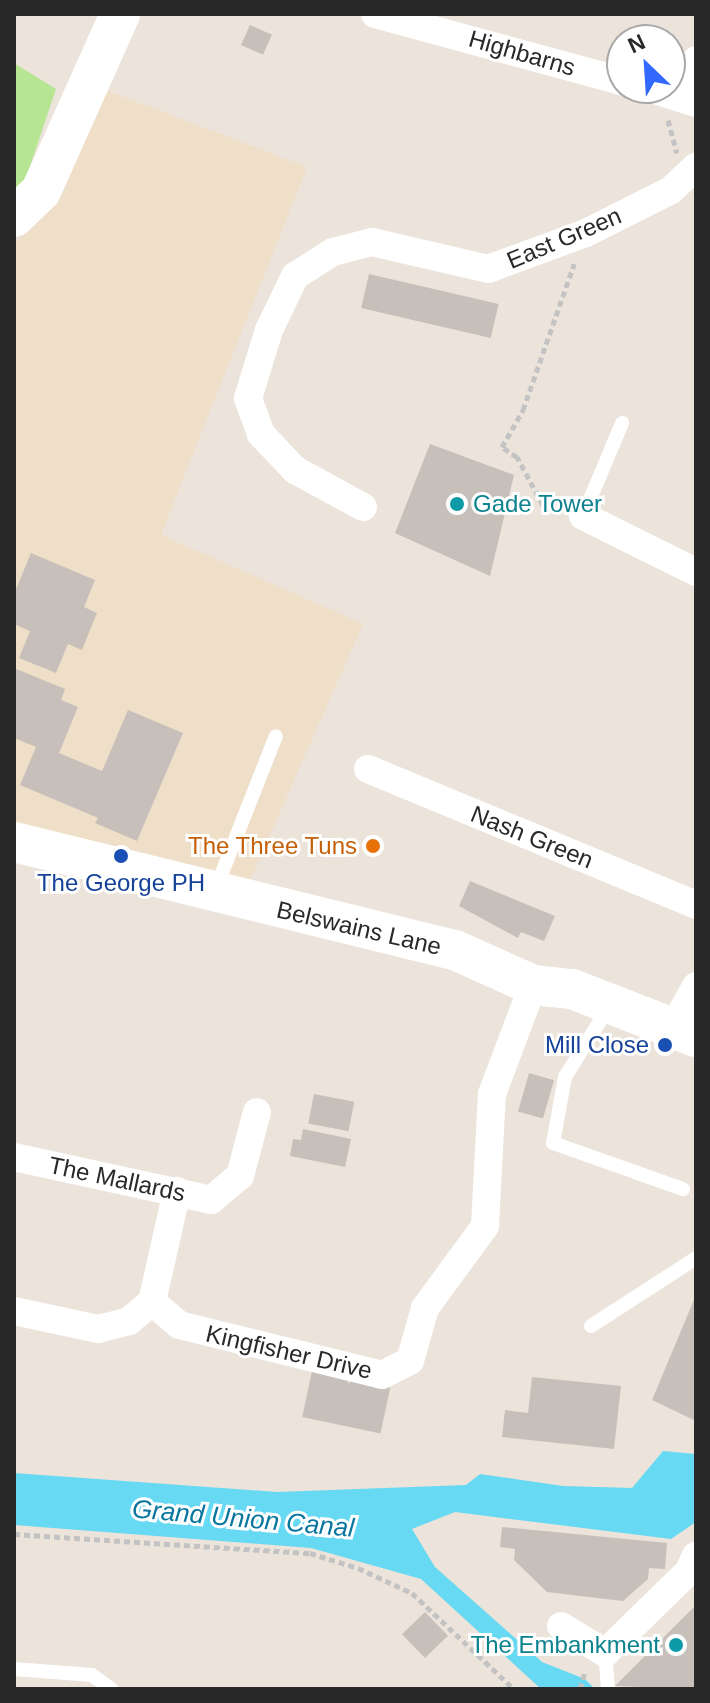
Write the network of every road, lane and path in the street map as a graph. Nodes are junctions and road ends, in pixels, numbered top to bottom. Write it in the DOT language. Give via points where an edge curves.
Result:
graph roads {
  1 [pos="120,14"];
  2 [pos="375,14"];
  3 [pos="448,23"];
  4 [pos="606,76"];
  5 [pos="674,104"];
  6 [pos="690,173"];
  7 [pos="14,217"];
  8 [pos="586,233"];
  9 [pos="622,423"];
  10 [pos="363,507"];
  11 [pos="583,516"];
  12 [pos="696,572"];
  13 [pos="276,736"];
  14 [pos="368,769"];
  15 [pos="14,842"];
  16 [pos="214,895"];
  17 [pos="696,905"];
  18 [pos="533,985"];
  19 [pos="696,986"];
  20 [pos="610,1005"];
  21 [pos="684,1033"];
  22 [pos="257,1112"];
  23 [pos="14,1157"];
  24 [pos="683,1189"];
  25 [pos="177,1191"];
  26 [pos="696,1258"];
  27 [pos="152,1302"];
  28 [pos="14,1311"];
  29 [pos="591,1326"];
  30 [pos="14,1534"];
  31 [pos="696,1555"];
  32 [pos="561,1626"];
  33 [pos="596,1656"];
  34 [pos="14,1669"];
  35 [pos="111,1689"];
  36 [pos="514,1689"];
  37 [pos="580,1689"];
  38 [pos="608,1689"];
  1 -- 7 [label="street" via="41,191"];
  2 -- 3 [label="street, Highbarns"];
  3 -- 4 [label="street, Highbarns"];
  5 -- 6 [label="path"];
  6 -- 8 [label="street, East Green" via="671,190"];
  8 -- 10 [label="street, East Green" via="488,269 372,242 333,252 295,276 269,330 248,398 261,434 295,470"];
  8 -- 11 [label="path" via="523,410 502,447 517,457 543,505"];
  9 -- 11 [label="lane"];
  11 -- 12 [label="street"];
  13 -- 16 [label="lane"];
  14 -- 17 [label="street, Nash Green"];
  15 -- 16 [label="street, Belswains Lane"];
  16 -- 18 [label="street, Belswains Lane" via="455,950"];
  18 -- 20 [label="street, Belswains Lane" via="572,989"];
  18 -- 27 [label="street, Kingfisher Drive" via="492,1094 485,1226 425,1308 410,1361 382,1375 179,1325"];
  19 -- 21 [label="street"];
  20 -- 21 [label="street, Belswains Lane"];
  20 -- 24 [label="lane" via="565,1077 553,1143"];
  22 -- 25 [label="street, The Mallards" via="240,1176 211,1200"];
  23 -- 25 [label="street, The Mallards"];
  25 -- 27 [label="street"];
  26 -- 29 [label="lane"];
  27 -- 28 [label="street" via="129,1321 98,1329"];
  30 -- 36 [label="path" via="310,1553 412,1593"];
  31 -- 33 [label="street" via="689,1571"];
  32 -- 33 [label="street"];
  33 -- 37 [label="path"];
  33 -- 38 [label="lane"];
  34 -- 35 [label="lane" via="92,1675"];
}
